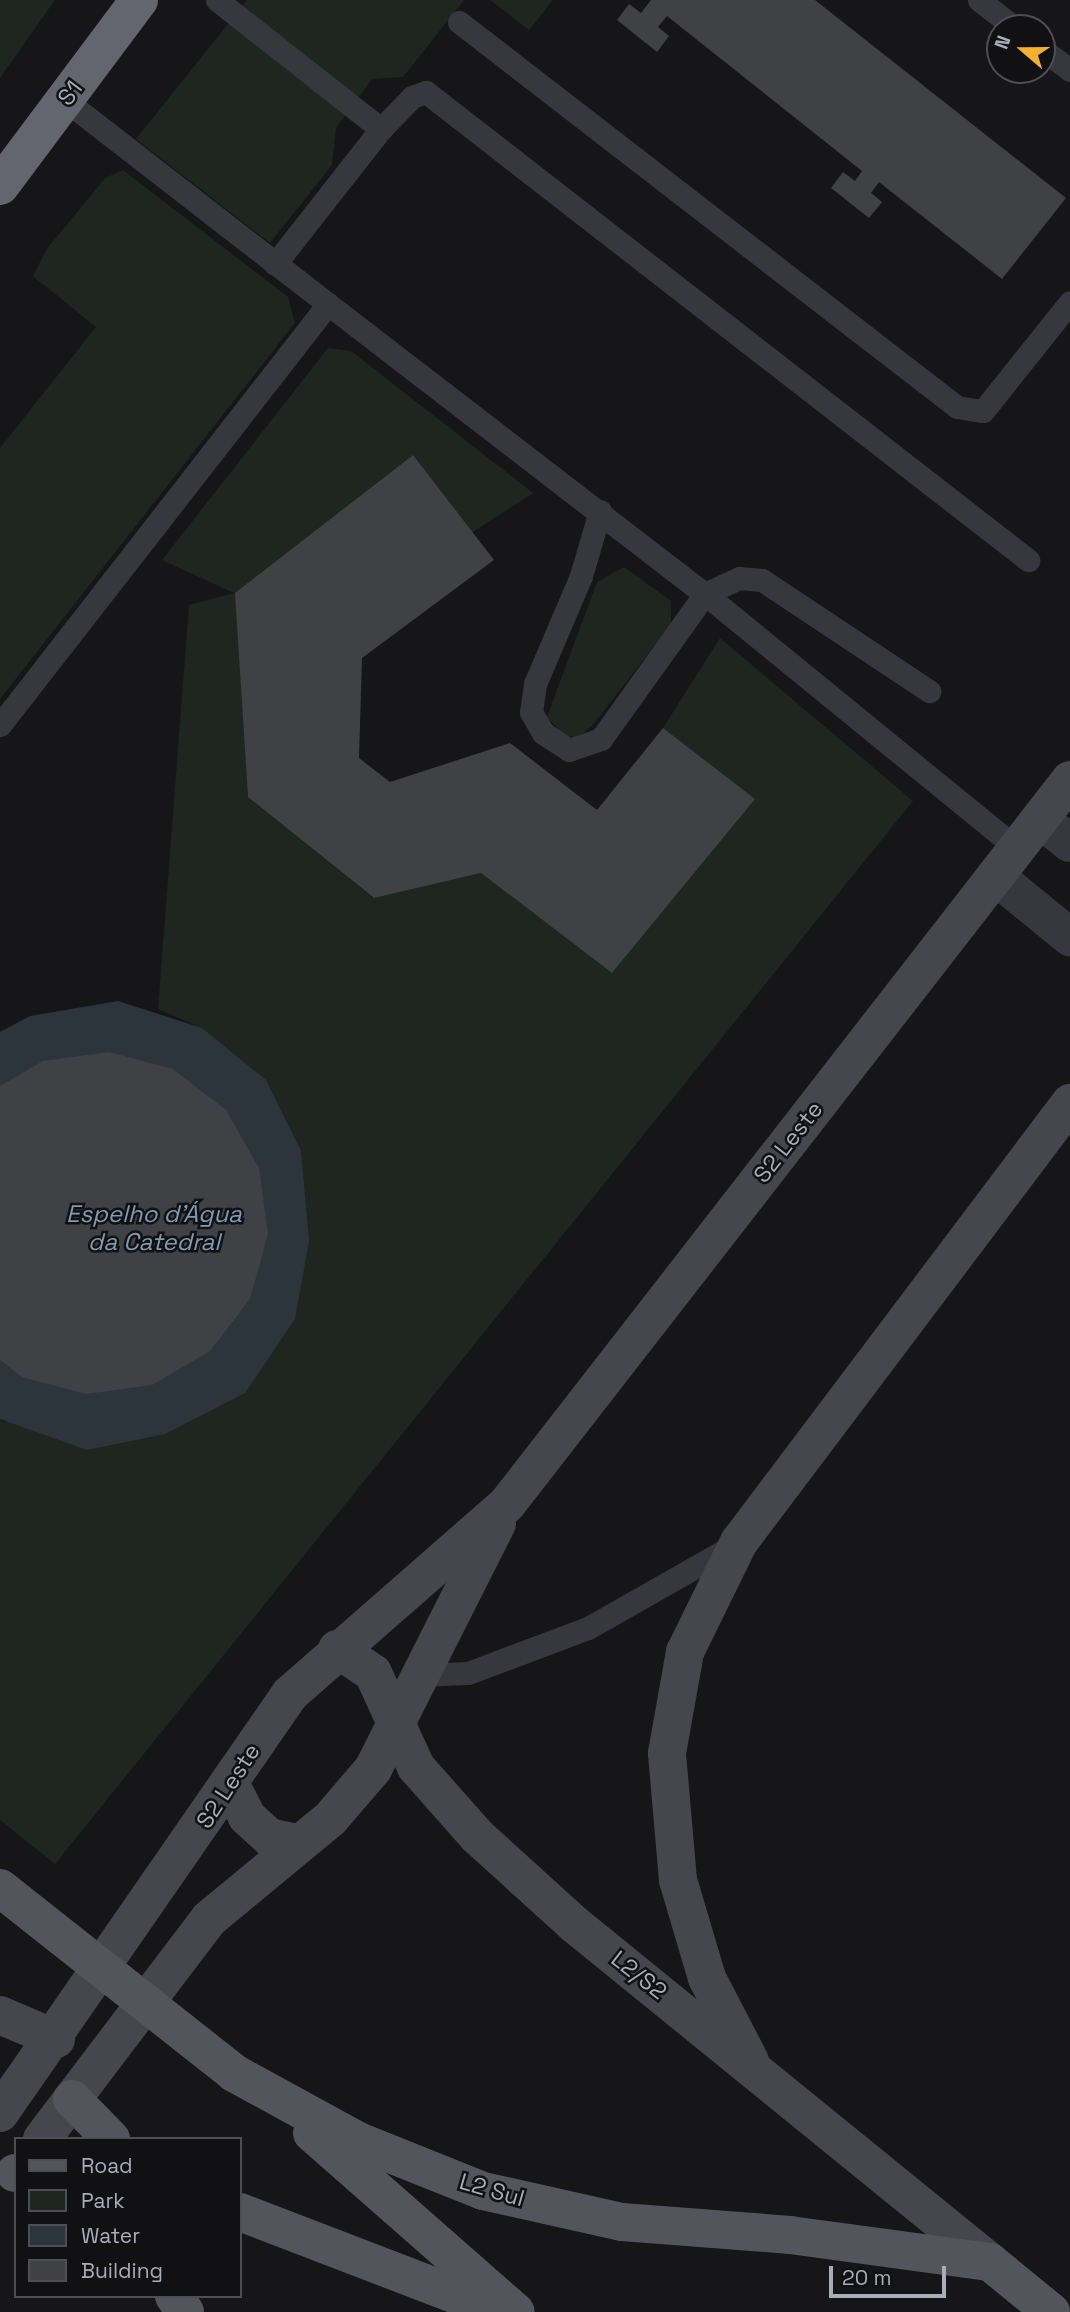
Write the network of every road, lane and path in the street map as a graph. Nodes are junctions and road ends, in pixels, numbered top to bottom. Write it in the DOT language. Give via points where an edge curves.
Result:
graph roads {
  1 [pos="139,0"];
  2 [pos="217,0"];
  3 [pos="979,0"];
  4 [pos="997,14"];
  5 [pos="459,22"];
  6 [pos="1056,60"];
  7 [pos="1070,71"];
  8 [pos="65,100"];
  9 [pos="381,129"];
  10 [pos="0,186"];
  11 [pos="275,264"];
  12 [pos="1070,302"];
  13 [pos="327,304"];
  14 [pos="600,511"];
  15 [pos="1028,560"];
  16 [pos="705,594"];
  17 [pos="929,691"];
  18 [pos="0,725"];
  19 [pos="1070,780"];
  20 [pos="1040,818"];
  21 [pos="1070,843"];
  22 [pos="1006,862"];
  23 [pos="1070,937"];
  24 [pos="1070,1103"];
  25 [pos="507,1504"];
  26 [pos="739,1542"];
  27 [pos="337,1649"];
  28 [pos="417,1675"];
  29 [pos="396,1724"];
  30 [pos="231,1785"];
  31 [pos="297,1843"];
  32 [pos="0,1888"];
  33 [pos="0,2015"];
  34 [pos="56,2039"];
  35 [pos="750,2061"];
  36 [pos="247,2080"];
  37 [pos="72,2099"];
  38 [pos="0,2113"];
  39 [pos="44,2137"];
  40 [pos="109,2137"];
  41 [pos="14,2175"];
  42 [pos="0,2192"];
  43 [pos="242,2214"];
  44 [pos="990,2262"];
  45 [pos="501,2312"];
  46 [pos="516,2312"];
  47 [pos="1051,2312"];
  1 -- 8 [label="highway, S1"];
  2 -- 9 [label="lane"];
  3 -- 4 [label="lane"];
  5 -- 12 [label="lane" via="957,407 983,411"];
  6 -- 7 [label="lane"];
  8 -- 10 [label="highway, S1"];
  8 -- 11 [label="lane"];
  9 -- 11 [label="lane"];
  9 -- 15 [label="lane" via="412,97 426,92"];
  11 -- 13 [label="lane"];
  13 -- 14 [label="lane"];
  13 -- 18 [label="lane"];
  14 -- 16 [label="lane"];
  14 -- 16 [label="lane" via="581,576 535,684 531,712 543,733 569,750 601,738"];
  16 -- 17 [label="lane" via="739,578 762,580"];
  16 -- 22 [label="lane"];
  19 -- 20 [label="main road, S2 Leste"];
  20 -- 21 [label="street"];
  20 -- 22 [label="main road, S2 Leste"];
  22 -- 23 [label="street"];
  22 -- 25 [label="main road, S2 Leste"];
  24 -- 26 [label="main road"];
  25 -- 27 [label="main road, S2 Leste"];
  25 -- 28 [label="main road, S2 Leste"];
  26 -- 28 [label="lane" via="588,1629 468,1672"];
  26 -- 35 [label="main road" via="685,1652 667,1753 678,1880 707,1978"];
  27 -- 29 [label="main road, L2/S2" via="373,1673"];
  27 -- 30 [label="main road, S2 Leste" via="290,1694"];
  28 -- 29 [label="main road, S2 Leste"];
  29 -- 31 [label="main road, S2 Leste" via="373,1769 331,1818"];
  29 -- 35 [label="main road, L2/S2" via="416,1767 477,1836 574,1924"];
  30 -- 31 [label="main road" via="254,1824 269,1837"];
  30 -- 34 [label="main road, S2 Leste"];
  31 -- 37 [label="main road, S2 Leste" via="209,1919"];
  32 -- 36 [label="main road, L2 Sul, bridge"];
  33 -- 34 [label="main road"];
  34 -- 38 [label="main road, S2 Leste"];
  35 -- 44 [label="main road, L2/S2"];
  36 -- 44 [label="main road, L2 Sul" via="358,2141 482,2191 622,2222 790,2235"];
  36 -- 46 [label="main road"];
  37 -- 39 [label="main road, S2 Leste"];
  37 -- 40 [label="main road"];
  41 -- 42 [label="main road"];
  43 -- 45 [label="main road"];
  44 -- 47 [label="main road"];
}
